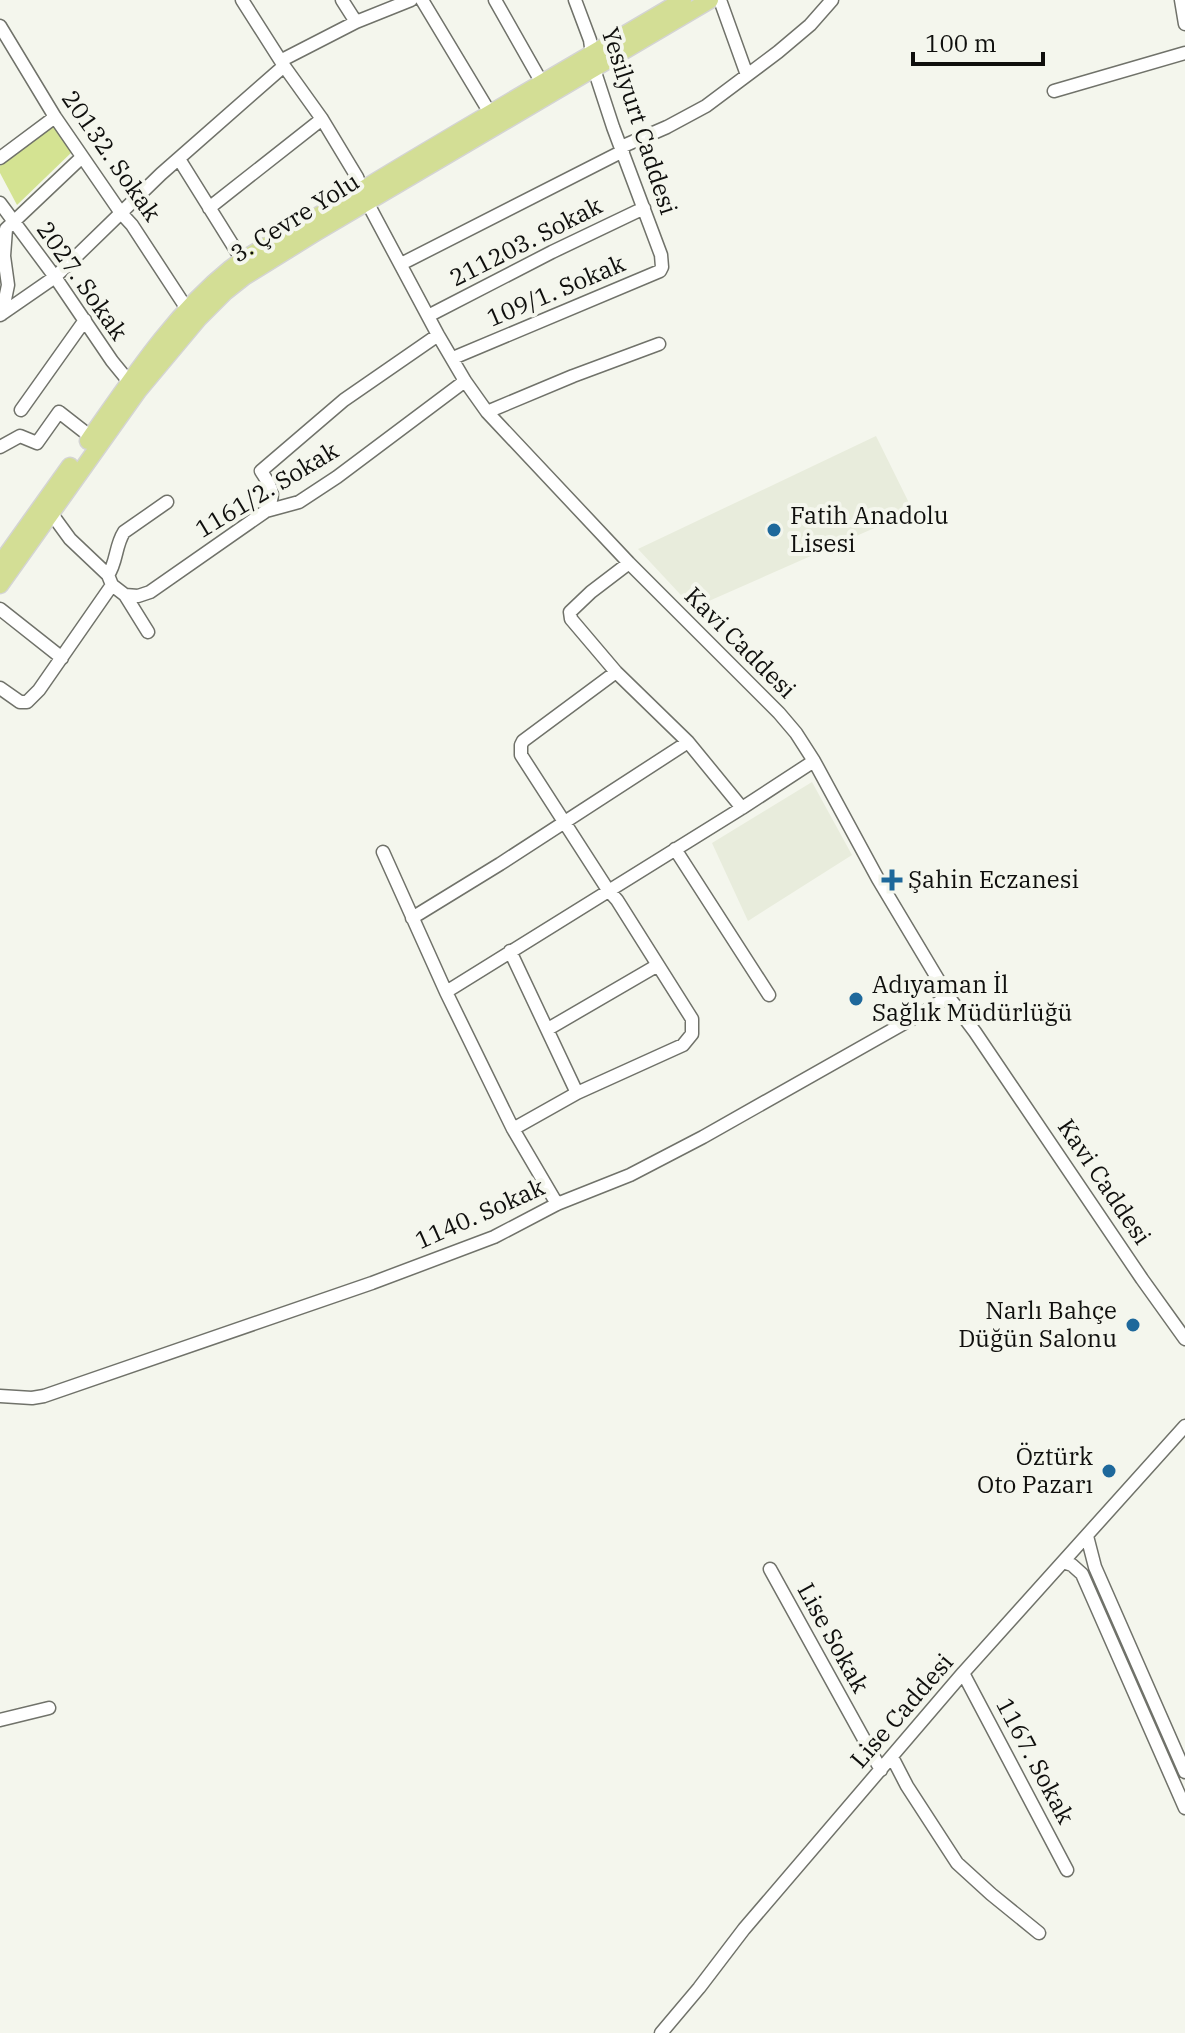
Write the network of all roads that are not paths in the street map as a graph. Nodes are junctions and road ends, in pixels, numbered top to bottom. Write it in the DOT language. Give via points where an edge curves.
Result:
graph roads {
  1 [pos="242,0"];
  2 [pos="342,0"];
  3 [pos="411,0"];
  4 [pos="422,0"];
  5 [pos="495,0"];
  6 [pos="575,0"];
  7 [pos="683,0"];
  8 [pos="710,0"];
  9 [pos="720,0"];
  10 [pos="832,0"];
  11 [pos="1181,0"];
  12 [pos="356,22"];
  13 [pos="1185,24"];
  14 [pos="0,26"];
  15 [pos="1185,53"];
  16 [pos="594,62"];
  17 [pos="283,63"];
  18 [pos="747,75"];
  19 [pos="542,83"];
  20 [pos="1054,91"];
  21 [pos="490,113"];
  22 [pos="55,117"];
  23 [pos="322,119"];
  24 [pos="622,149"];
  25 [pos="82,157"];
  26 [pos="0,158"];
  27 [pos="179,159"];
  28 [pos="365,196"];
  29 [pos="0,203"];
  30 [pos="209,208"];
  31 [pos="644,208"];
  32 [pos="121,213"];
  33 [pos="13,223"];
  34 [pos="661,255"];
  35 [pos="242,260"];
  36 [pos="401,264"];
  37 [pos="55,277"];
  38 [pos="187,309"];
  39 [pos="1,314"];
  40 [pos="428,316"];
  41 [pos="85,320"];
  42 [pos="438,335"];
  43 [pos="659,344"];
  44 [pos="453,358"];
  45 [pos="465,381"];
  46 [pos="130,383"];
  47 [pos="21,410"];
  48 [pos="487,412"];
  49 [pos="91,437"];
  50 [pos="0,447"];
  51 [pos="167,502"];
  52 [pos="266,511"];
  53 [pos="51,513"];
  54 [pos="629,563"];
  55 [pos="0,564"];
  56 [pos="110,580"];
  57 [pos="0,585"];
  58 [pos="125,595"];
  59 [pos="0,609"];
  60 [pos="148,632"];
  61 [pos="62,658"];
  62 [pos="616,672"];
  63 [pos="0,688"];
  64 [pos="688,742"];
  65 [pos="814,761"];
  66 [pos="742,808"];
  67 [pos="564,821"];
  68 [pos="675,849"];
  69 [pos="383,852"];
  70 [pos="608,890"];
  71 [pos="412,918"];
  72 [pos="510,951"];
  73 [pos="658,965"];
  74 [pos="446,992"];
  75 [pos="769,995"];
  76 [pos="948,996"];
  77 [pos="548,1029"];
  78 [pos="577,1093"];
  79 [pos="513,1129"];
  80 [pos="557,1204"];
  81 [pos="1185,1339"];
  82 [pos="0,1396"];
  83 [pos="1185,1426"];
  84 [pos="1087,1536"];
  85 [pos="1063,1562"];
  86 [pos="770,1569"];
  87 [pos="963,1673"];
  88 [pos="49,1708"];
  89 [pos="0,1720"];
  90 [pos="892,1757"];
  91 [pos="881,1770"];
  92 [pos="1185,1772"];
  93 [pos="1185,1808"];
  94 [pos="1067,1870"];
  95 [pos="1039,1933"];
  96 [pos="661,2033"];
  1 -- 17 [label="street, Kavi Caddesi"];
  2 -- 12 [label="street"];
  3 -- 12 [label="street"];
  4 -- 21 [label="street"];
  5 -- 19 [label="street"];
  6 -- 16 [label="street, Yesilyurt Caddesi"];
  7 -- 16 [label="main road, 3. Çevre Yolu"];
  8 -- 16 [label="main road, 3. Çevre Yolu"];
  9 -- 18 [label="street"];
  10 -- 18 [label="street" via="810,25"];
  11 -- 13 [label="street"];
  12 -- 17 [label="street"];
  14 -- 22 [label="street, 20132. Sokak"];
  15 -- 20 [label="street"];
  16 -- 19 [label="main road, 3. Çevre Yolu"];
  16 -- 24 [label="street, Yesilyurt Caddesi"];
  16 -- 28 [label="main road, 3. Çevre Yolu"];
  17 -- 23 [label="street, Kavi Caddesi"];
  17 -- 27 [label="street"];
  18 -- 24 [label="street" via="706,106"];
  19 -- 21 [label="main road, 3. Çevre Yolu"];
  21 -- 28 [label="main road, 3. Çevre Yolu"];
  22 -- 25 [label="street, 20132. Sokak"];
  22 -- 26 [label="street"];
  23 -- 28 [label="street, Kavi Caddesi"];
  23 -- 30 [label="street"];
  24 -- 31 [label="street, Yesilyurt Caddesi"];
  24 -- 36 [label="street"];
  25 -- 32 [label="street, 20132. Sokak"];
  25 -- 33 [label="street"];
  27 -- 30 [label="street"];
  27 -- 32 [label="street"];
  28 -- 35 [label="main road, 3. Çevre Yolu"];
  28 -- 36 [label="street, Kavi Caddesi"];
  28 -- 53 [label="main road, 3. Çevre Yolu" via="210,306 138,391"];
  29 -- 33 [label="street, 2027. Sokak"];
  30 -- 35 [label="street"];
  31 -- 34 [label="street, Yesilyurt Caddesi"];
  31 -- 40 [label="street, 211203. Sokak"];
  32 -- 37 [label="street"];
  32 -- 38 [label="street, 20132. Sokak"];
  33 -- 37 [label="street, 2027. Sokak"];
  33 -- 39 [label="street" via="6,229 8,285"];
  34 -- 44 [label="street, 109/1. Sokak" via="660,271"];
  35 -- 38 [label="main road, 3. Çevre Yolu"];
  36 -- 40 [label="street, Kavi Caddesi"];
  37 -- 39 [label="street"];
  37 -- 41 [label="street, 2027. Sokak"];
  38 -- 46 [label="main road, 3. Çevre Yolu"];
  40 -- 42 [label="street, Kavi Caddesi"];
  41 -- 46 [label="street, 2027. Sokak"];
  41 -- 47 [label="street"];
  42 -- 44 [label="street, Kavi Caddesi"];
  42 -- 52 [label="street" via="344,400 261,471 272,490"];
  43 -- 48 [label="street"];
  44 -- 45 [label="street, Kavi Caddesi"];
  45 -- 48 [label="street, Kavi Caddesi"];
  45 -- 52 [label="street, 1161/2. Sokak" via="299,502"];
  46 -- 49 [label="main road, 3. Çevre Yolu"];
  48 -- 54 [label="street, Kavi Caddesi"];
  49 -- 50 [label="street" via="59,412 37,443 20,436"];
  49 -- 55 [label="main road, 3. Çevre Yolu"];
  51 -- 56 [label="street" via="124,532"];
  52 -- 58 [label="street, 1161/2. Sokak" via="150,592"];
  53 -- 56 [label="street"];
  53 -- 57 [label="main road, 3. Çevre Yolu"];
  54 -- 62 [label="street" via="570,612"];
  54 -- 65 [label="street, Kavi Caddesi" via="779,713"];
  56 -- 58 [label="street"];
  56 -- 61 [label="street"];
  58 -- 60 [label="street"];
  59 -- 61 [label="street"];
  61 -- 63 [label="street" via="27,702"];
  62 -- 64 [label="street"];
  62 -- 67 [label="street" via="521,745 523,759"];
  64 -- 66 [label="street"];
  64 -- 67 [label="street"];
  65 -- 66 [label="street"];
  65 -- 76 [label="street, Kavi Caddesi"];
  66 -- 68 [label="street"];
  67 -- 70 [label="street"];
  67 -- 71 [label="street"];
  68 -- 70 [label="street"];
  68 -- 75 [label="street"];
  69 -- 71 [label="street"];
  70 -- 72 [label="street"];
  70 -- 73 [label="street"];
  71 -- 74 [label="street"];
  72 -- 74 [label="street"];
  72 -- 77 [label="street"];
  73 -- 77 [label="street"];
  73 -- 78 [label="street" via="692,1019 689,1040"];
  74 -- 79 [label="street"];
  76 -- 80 [label="street, 1140. Sokak" via="703,1137 630,1175"];
  76 -- 81 [label="street, Kavi Caddesi"];
  77 -- 78 [label="street"];
  78 -- 79 [label="street"];
  79 -- 80 [label="street"];
  80 -- 82 [label="street, 1140. Sokak" via="494,1237 372,1283 44,1396"];
  83 -- 84 [label="street, Lise Caddesi"];
  84 -- 85 [label="street, Lise Caddesi"];
  84 -- 92 [label="street" via="1095,1567"];
  85 -- 87 [label="street, Lise Caddesi"];
  85 -- 93 [label="street" via="1082,1574"];
  86 -- 91 [label="street, Lise Sokak"];
  87 -- 90 [label="street, Lise Caddesi"];
  87 -- 94 [label="street, 1167. Sokak"];
  88 -- 89 [label="street"];
  90 -- 91 [label="street, Lise Caddesi"];
  90 -- 95 [label="street" via="957,1863"];
  91 -- 96 [label="street, Lise Caddesi"];
}
